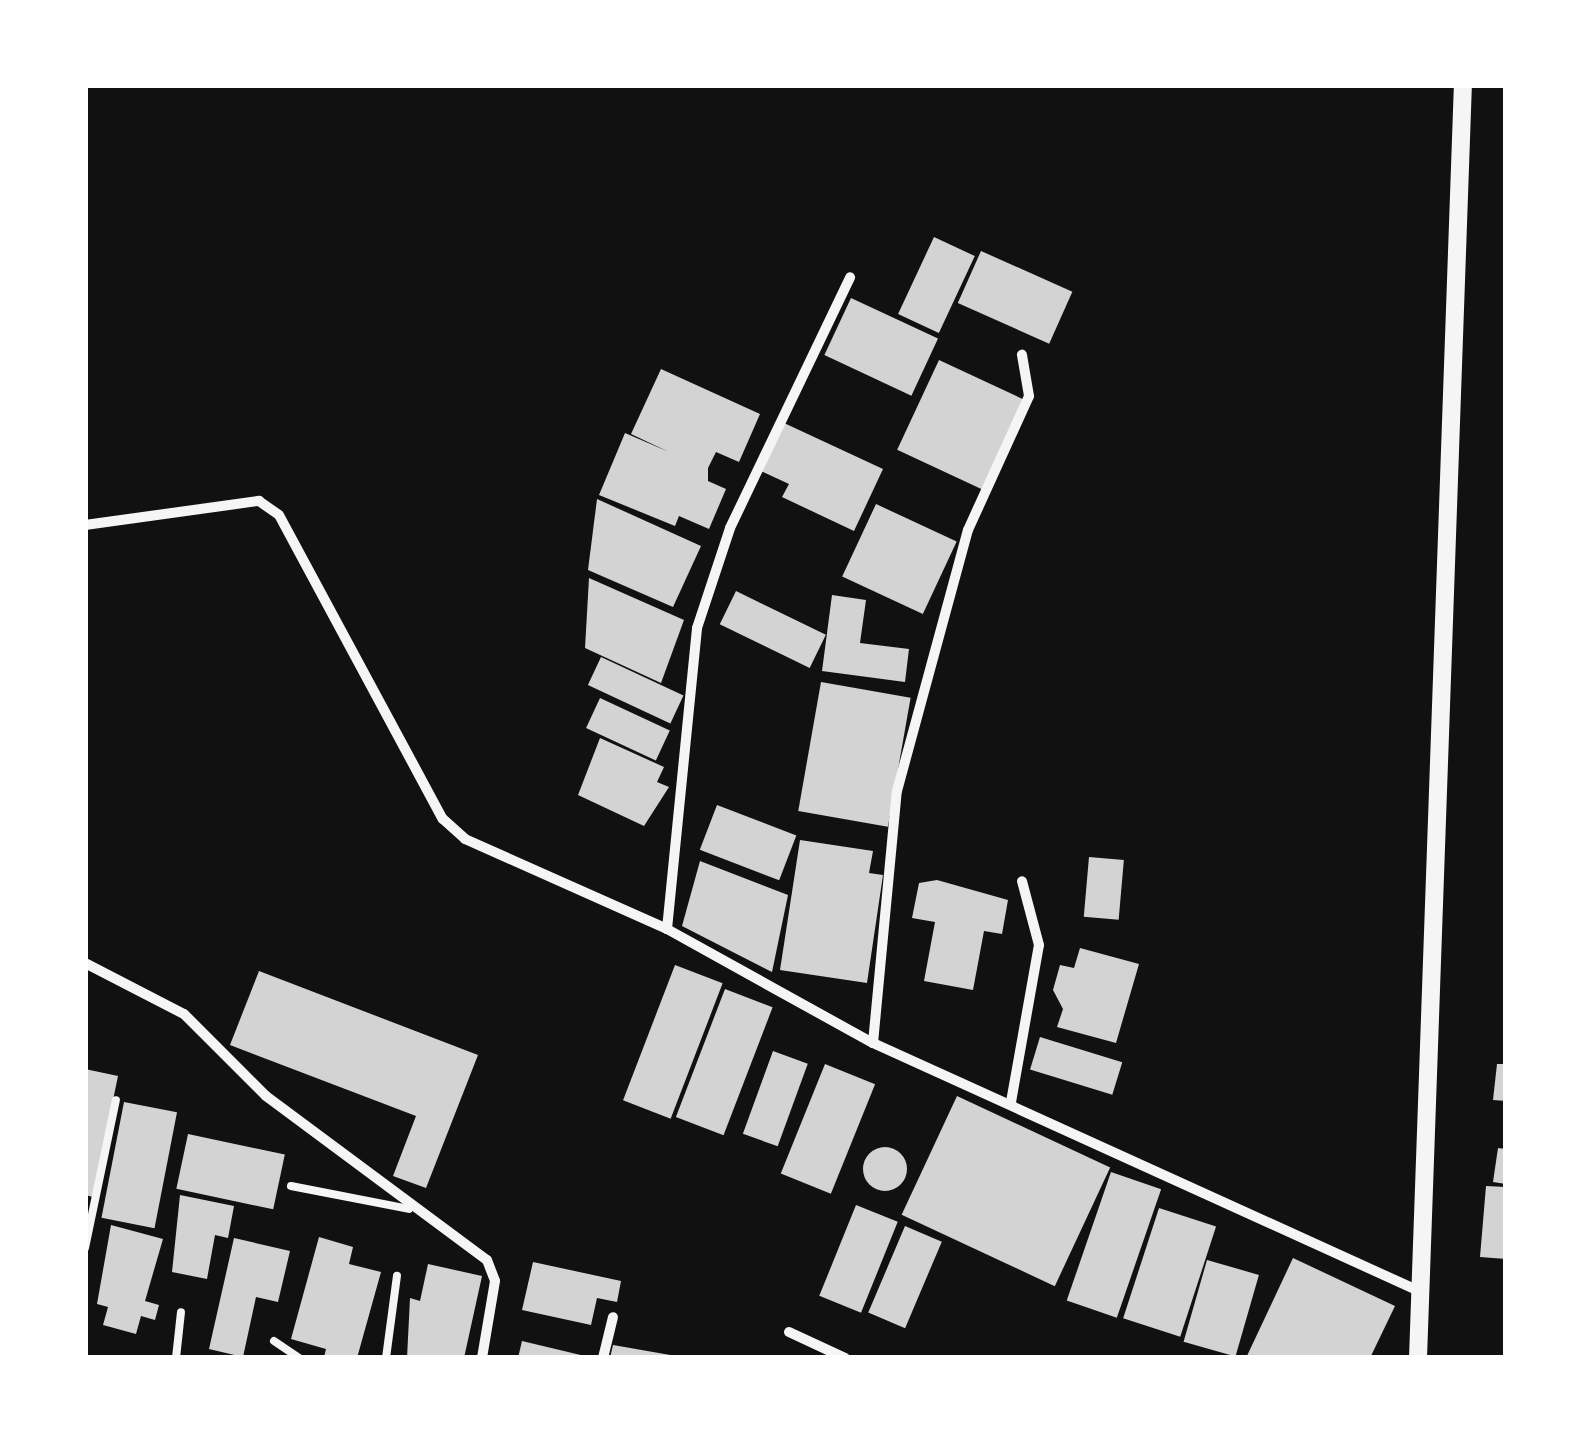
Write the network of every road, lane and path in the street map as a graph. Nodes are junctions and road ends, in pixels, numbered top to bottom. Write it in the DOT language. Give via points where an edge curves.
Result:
graph roads {
  1 [pos="1462,85"];
  2 [pos="850,276"];
  3 [pos="1022,355"];
  4 [pos="85,525"];
  5 [pos="1022,881"];
  6 [pos="666,929"];
  7 [pos="85,963"];
  8 [pos="874,1043"];
  9 [pos="116,1100"];
  10 [pos="1012,1102"];
  11 [pos="291,1186"];
  12 [pos="409,1209"];
  13 [pos="85,1248"];
  14 [pos="397,1276"];
  15 [pos="1419,1291"];
  16 [pos="181,1312"];
  17 [pos="613,1316"];
  18 [pos="789,1332"];
  19 [pos="274,1341"];
  20 [pos="176,1358"];
  21 [pos="299,1358"];
  22 [pos="386,1358"];
  23 [pos="482,1358"];
  24 [pos="603,1358"];
  25 [pos="845,1358"];
  26 [pos="1418,1358"];
  1 -- 15 [label="street"];
  2 -- 6 [label="street" via="730,528 697,628"];
  3 -- 8 [label="street" via="1030,396 968,530 897,790"];
  4 -- 6 [label="street" via="260,502 279,515 443,819 464,839"];
  5 -- 10 [label="street" via="1039,945"];
  6 -- 8 [label="street"];
  7 -- 12 [label="street" via="184,1014 266,1096"];
  8 -- 10 [label="street"];
  9 -- 13 [label="lane"];
  10 -- 15 [label="street"];
  11 -- 12 [label="lane"];
  12 -- 23 [label="street" via="487,1260 495,1281"];
  14 -- 22 [label="lane"];
  15 -- 26 [label="street"];
  16 -- 20 [label="lane"];
  17 -- 24 [label="street"];
  18 -- 25 [label="street"];
  19 -- 21 [label="lane"];
}
